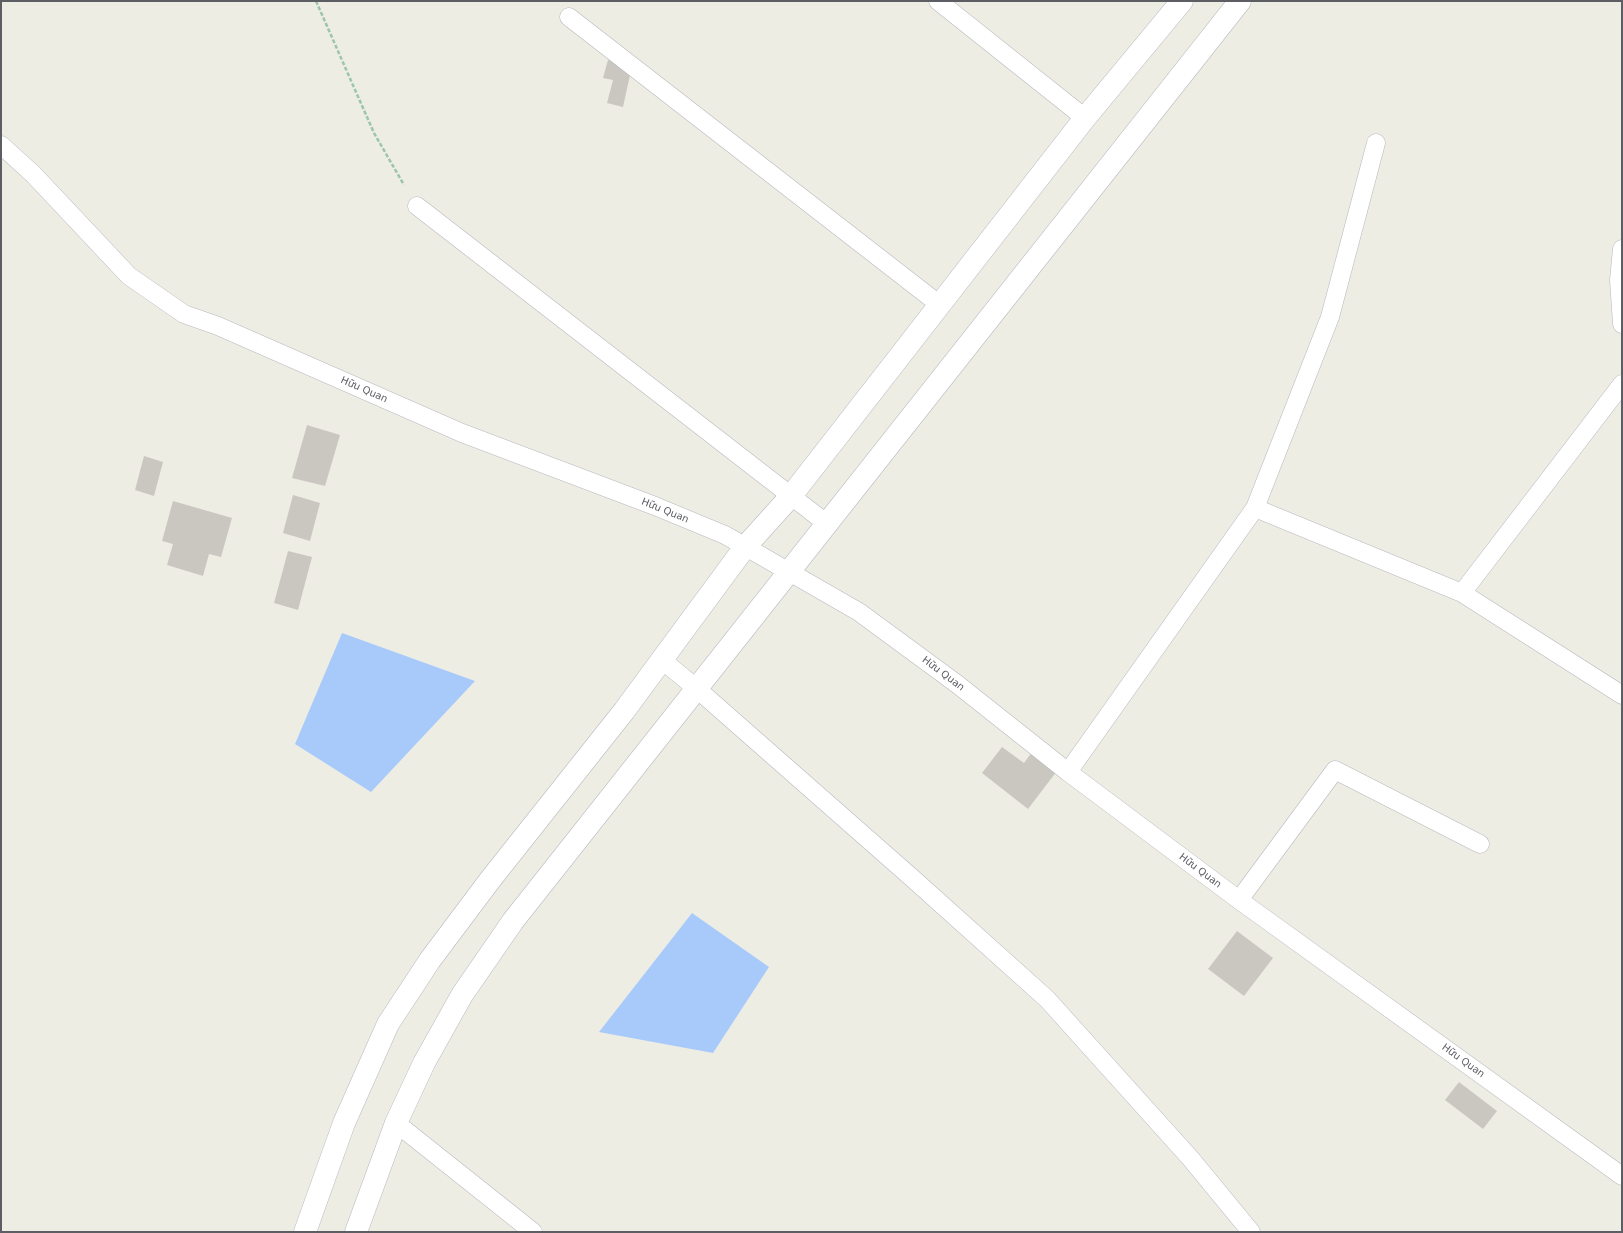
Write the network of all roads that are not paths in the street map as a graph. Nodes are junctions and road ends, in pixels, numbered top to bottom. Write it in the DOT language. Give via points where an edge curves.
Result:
graph roads {
  1 [pos="938,1"];
  2 [pos="1182,1"];
  3 [pos="1240,1"];
  4 [pos="569,17"];
  5 [pos="1086,118"];
  6 [pos="1376,143"];
  7 [pos="1,145"];
  8 [pos="417,206"];
  9 [pos="1622,249"];
  10 [pos="940,305"];
  11 [pos="1622,324"];
  12 [pos="1622,384"];
  13 [pos="791,496"];
  14 [pos="1255,508"];
  15 [pos="826,523"];
  16 [pos="745,547"];
  17 [pos="789,571"];
  18 [pos="1462,593"];
  19 [pos="662,660"];
  20 [pos="696,688"];
  21 [pos="1622,695"];
  22 [pos="1068,772"];
  23 [pos="1480,844"];
  24 [pos="1239,900"];
  25 [pos="396,1123"];
  26 [pos="1622,1176"];
  27 [pos="305,1232"];
  28 [pos="356,1232"];
  29 [pos="533,1232"];
  30 [pos="1251,1232"];
  1 -- 5 [label="lane"];
  2 -- 5 [label="street"];
  3 -- 15 [label="street"];
  4 -- 10 [label="lane"];
  5 -- 10 [label="street"];
  6 -- 14 [label="lane" via="1330,317"];
  7 -- 16 [label="lane, Hữu Quan" via="33,174 129,276 184,314 218,326 462,433 725,535"];
  8 -- 13 [label="lane"];
  9 -- 11 [label="lane" via="1619,280"];
  10 -- 13 [label="street"];
  12 -- 18 [label="lane"];
  13 -- 15 [label="lane"];
  13 -- 16 [label="street"];
  14 -- 18 [label="lane"];
  14 -- 22 [label="lane"];
  15 -- 17 [label="street"];
  16 -- 17 [label="lane, Hữu Quan"];
  16 -- 19 [label="street"];
  17 -- 20 [label="street"];
  17 -- 22 [label="lane, Hữu Quan" via="859,612 957,684"];
  18 -- 21 [label="lane"];
  19 -- 20 [label="lane"];
  19 -- 27 [label="street" via="453,929 388,1024 344,1123"];
  20 -- 25 [label="street" via="513,921 474,976 424,1063"];
  20 -- 30 [label="lane" via="1047,999 1191,1159"];
  22 -- 24 [label="lane, Hữu Quan"];
  23 -- 24 [label="lane" via="1335,770"];
  24 -- 26 [label="lane, Hữu Quan"];
  25 -- 28 [label="street"];
  25 -- 29 [label="lane"];
}
